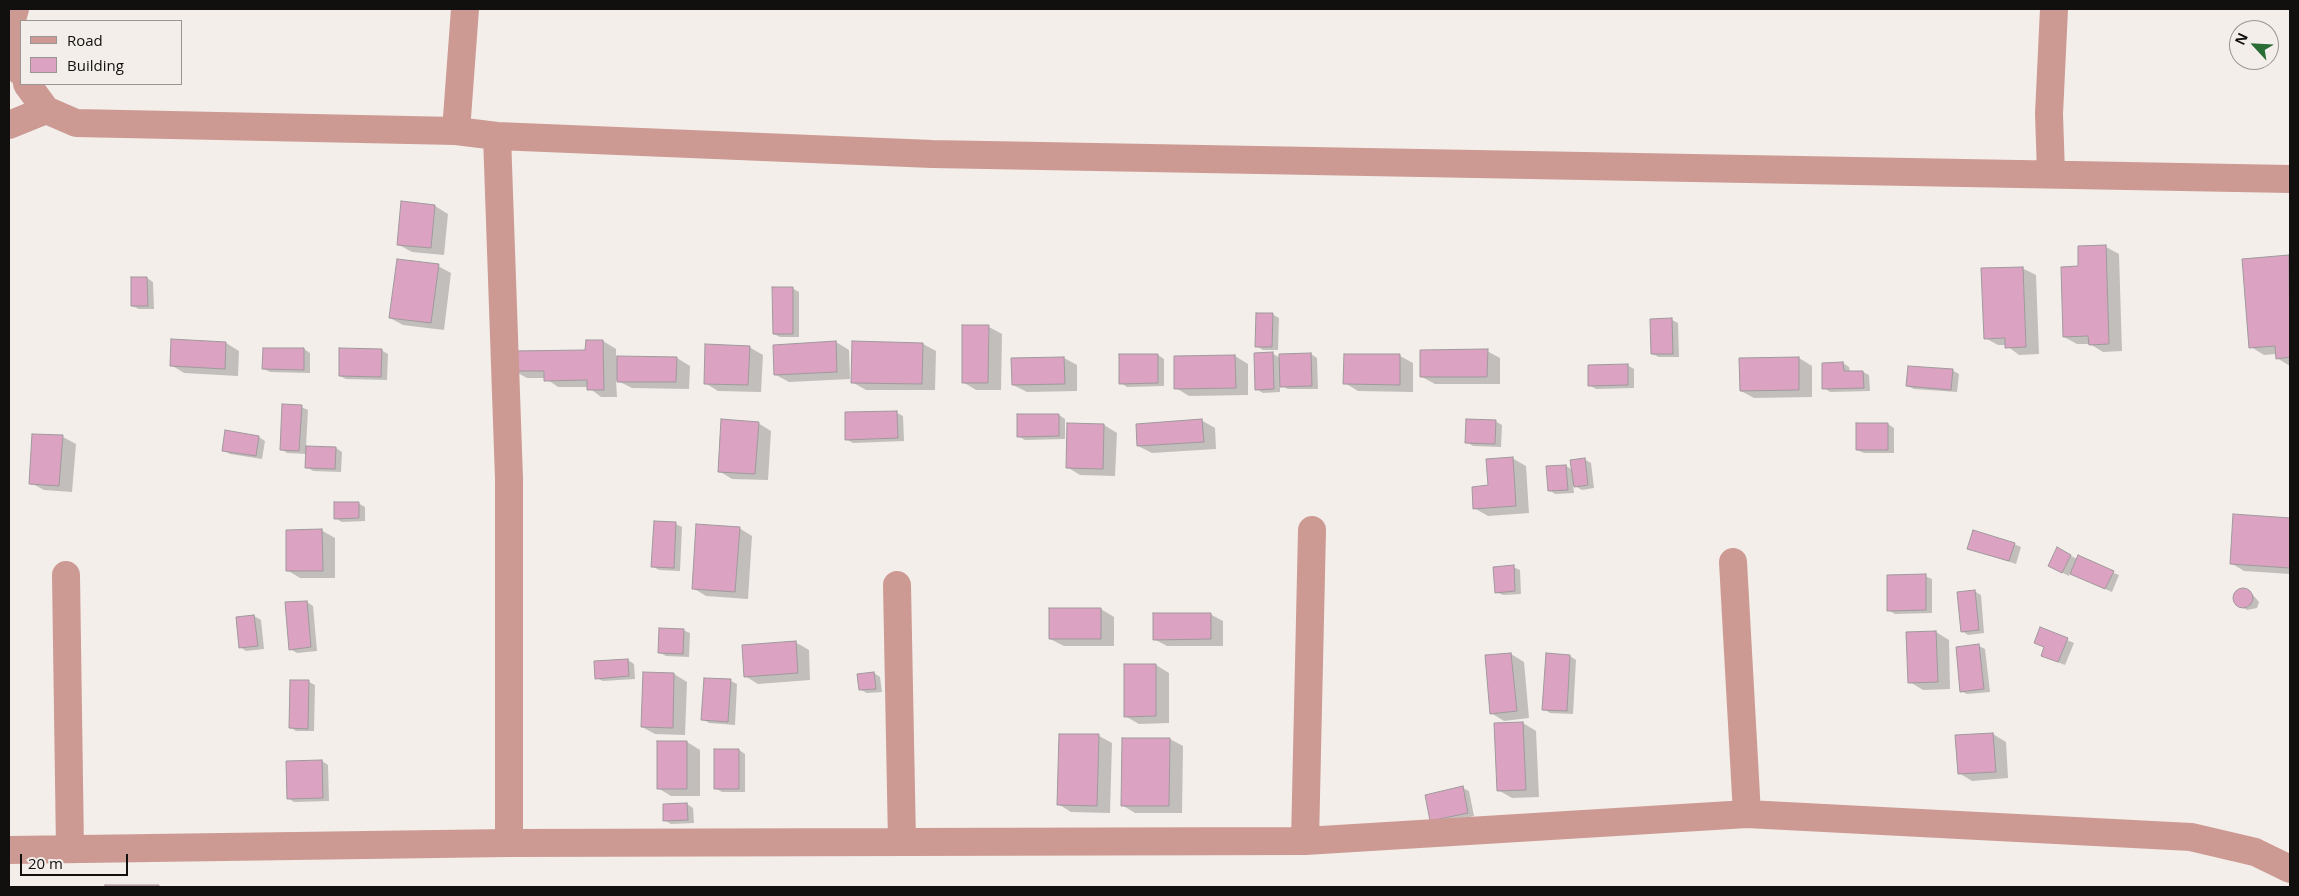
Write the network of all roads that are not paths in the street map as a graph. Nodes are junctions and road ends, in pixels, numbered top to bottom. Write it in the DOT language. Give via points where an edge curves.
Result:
graph roads {
  1 [pos="15,9"];
  2 [pos="465,9"];
  3 [pos="2054,9"];
  4 [pos="20,68"];
  5 [pos="28,85"];
  6 [pos="46,110"];
  7 [pos="9,125"];
  8 [pos="456,131"];
  9 [pos="496,136"];
  10 [pos="2051,173"];
  11 [pos="2290,179"];
  12 [pos="1312,530"];
  13 [pos="1733,562"];
  14 [pos="66,575"];
  15 [pos="897,585"];
  16 [pos="1747,814"];
  17 [pos="1306,841"];
  18 [pos="902,842"];
  19 [pos="510,843"];
  20 [pos="70,849"];
  21 [pos="9,850"];
  22 [pos="2290,869"];
  1 -- 4 [label="street" via="9,30"];
  2 -- 8 [label="street"];
  3 -- 10 [label="street" via="2049,114"];
  5 -- 6 [label="street"];
  6 -- 7 [label="street"];
  6 -- 8 [label="street" via="76,124"];
  8 -- 9 [label="street"];
  9 -- 10 [label="street" via="942,154"];
  9 -- 19 [label="street" via="509,479"];
  10 -- 11 [label="street"];
  12 -- 17 [label="street"];
  13 -- 16 [label="street"];
  14 -- 20 [label="street"];
  15 -- 18 [label="street"];
  16 -- 17 [label="street"];
  16 -- 22 [label="street" via="2191,837 2255,852"];
  17 -- 18 [label="street"];
  18 -- 19 [label="street"];
  19 -- 20 [label="street"];
  20 -- 21 [label="street"];
}
